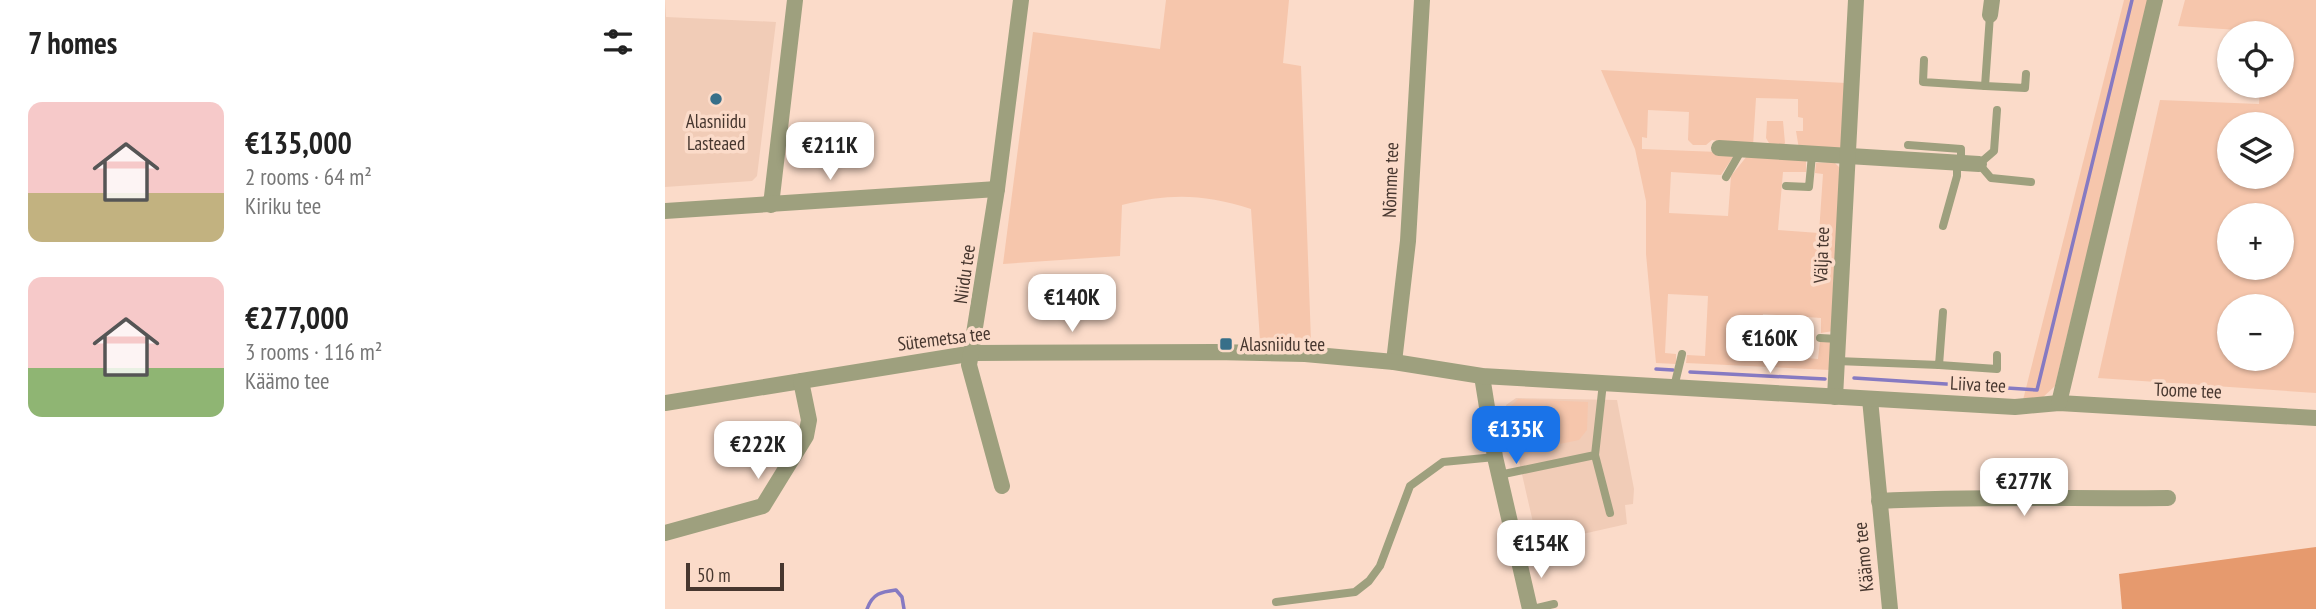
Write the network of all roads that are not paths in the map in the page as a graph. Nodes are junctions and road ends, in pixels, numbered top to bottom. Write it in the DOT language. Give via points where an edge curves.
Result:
graph roads {
  1 [pos="795,0"];
  2 [pos="1021,0"];
  3 [pos="1422,0"];
  4 [pos="1856,0"];
  5 [pos="2155,0"];
  6 [pos="1991,7"];
  7 [pos="1924,60"];
  8 [pos="2026,74"];
  9 [pos="1985,86"];
  10 [pos="1997,110"];
  11 [pos="1907,145"];
  12 [pos="1719,148"];
  13 [pos="1741,151"];
  14 [pos="1812,155"];
  15 [pos="1846,157"];
  16 [pos="1959,163"];
  17 [pos="1979,164"];
  18 [pos="1726,177"];
  19 [pos="2031,182"];
  20 [pos="1786,186"];
  21 [pos="997,189"];
  22 [pos="771,205"];
  23 [pos="665,211"];
  24 [pos="1943,226"];
  25 [pos="1943,312"];
  26 [pos="1820,338"];
  27 [pos="1838,339"];
  28 [pos="974,353"];
  29 [pos="1682,354"];
  30 [pos="1997,355"];
  31 [pos="1837,361"];
  32 [pos="1394,362"];
  33 [pos="1939,365"];
  34 [pos="1482,376"];
  35 [pos="800,381"];
  36 [pos="1602,383"];
  37 [pos="1674,387"];
  38 [pos="1835,397"];
  39 [pos="1870,399"];
  40 [pos="665,403"];
  41 [pos="2059,403"];
  42 [pos="2316,418"];
  43 [pos="1595,455"];
  44 [pos="1495,457"];
  45 [pos="1499,475"];
  46 [pos="1002,486"];
  47 [pos="2168,498"];
  48 [pos="1879,501"];
  49 [pos="1610,513"];
  50 [pos="665,533"];
  51 [pos="1276,602"];
  52 [pos="1553,604"];
  53 [pos="1531,609"];
  54 [pos="1890,609"];
  1 -- 22 [label="street"];
  2 -- 21 [label="street"];
  3 -- 32 [label="street, Nõmme tee" via="1408,241"];
  4 -- 15 [label="street, Välja tee"];
  5 -- 41 [label="street"];
  6 -- 9 [label="lane"];
  7 -- 9 [label="lane" via="1923,82"];
  8 -- 9 [label="lane" via="2025,88"];
  10 -- 17 [label="lane" via="1994,151"];
  11 -- 16 [label="lane" via="1961,149"];
  12 -- 13 [label="street"];
  13 -- 14 [label="street"];
  13 -- 18 [label="lane"];
  14 -- 15 [label="street"];
  14 -- 20 [label="lane" via="1809,187"];
  15 -- 16 [label="street"];
  15 -- 27 [label="street, Välja tee"];
  16 -- 17 [label="street"];
  16 -- 24 [label="lane"];
  17 -- 19 [label="lane" via="1990,178"];
  21 -- 22 [label="street"];
  21 -- 28 [label="street, Niidu tee"];
  22 -- 23 [label="street"];
  25 -- 33 [label="lane"];
  26 -- 27 [label="lane"];
  27 -- 31 [label="street, Välja tee"];
  28 -- 32 [label="street, Sütemetsa tee" via="1304,354"];
  28 -- 35 [label="street, Sütemetsa tee"];
  28 -- 46 [label="street, Niidu tee" via="969,365"];
  29 -- 37 [label="lane"];
  30 -- 33 [label="lane" via="1997,369"];
  31 -- 33 [label="lane"];
  31 -- 38 [label="street, Välja tee"];
  32 -- 34 [label="street, Sütemetsa tee"];
  34 -- 36 [label="street, Liiva tee"];
  34 -- 44 [label="street"];
  35 -- 40 [label="street, Sütemetsa tee"];
  35 -- 50 [label="street" via="809,420 806,436 763,506"];
  36 -- 37 [label="street, Liiva tee"];
  36 -- 43 [label="lane"];
  37 -- 38 [label="street, Liiva tee"];
  38 -- 39 [label="street, Liiva tee"];
  39 -- 41 [label="street, Liiva tee" via="2015,407"];
  39 -- 48 [label="street, Käämo tee"];
  41 -- 42 [label="street, Toome tee"];
  43 -- 45 [label="lane"];
  43 -- 49 [label="lane"];
  44 -- 45 [label="street"];
  44 -- 51 [label="lane" via="1443,463 1410,486 1380,566 1355,592"];
  45 -- 53 [label="street"];
  47 -- 48 [label="street, Käämo tee"];
  48 -- 54 [label="street, Käämo tee"];
  52 -- 53 [label="lane"];
}
